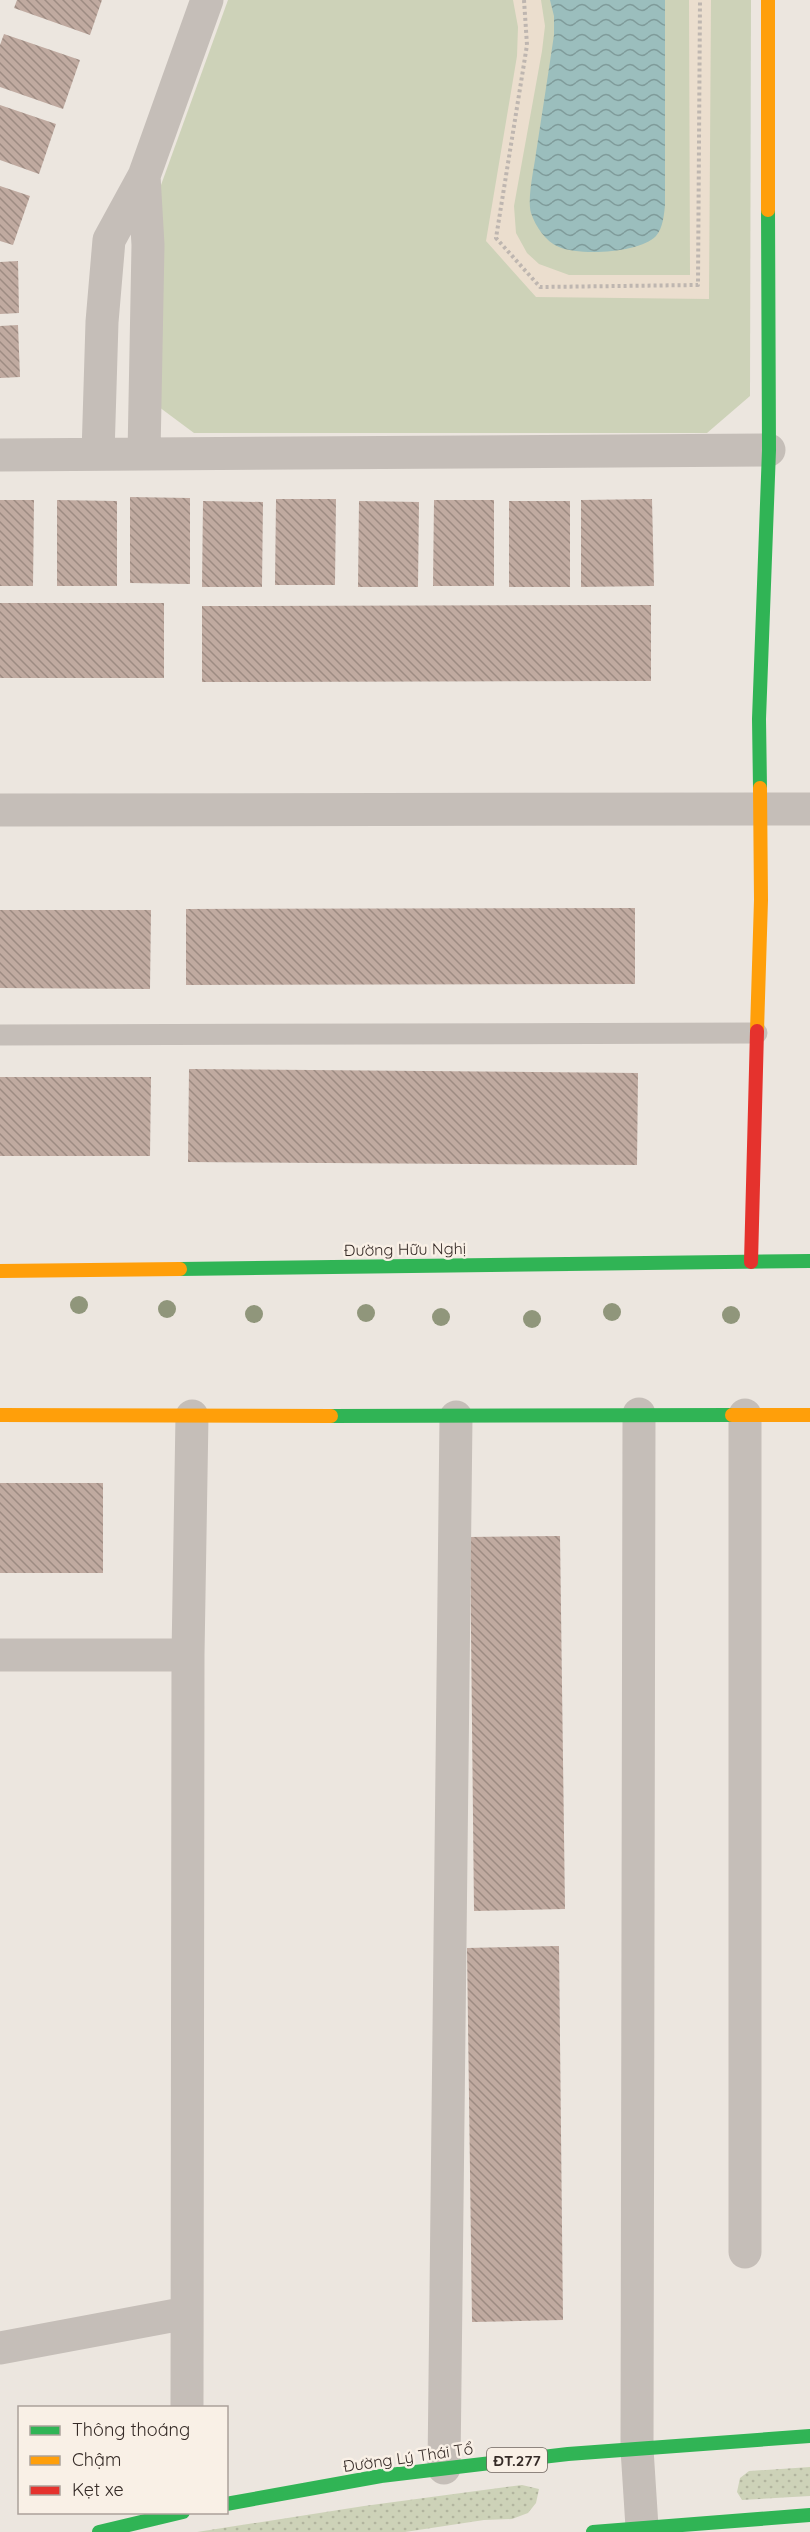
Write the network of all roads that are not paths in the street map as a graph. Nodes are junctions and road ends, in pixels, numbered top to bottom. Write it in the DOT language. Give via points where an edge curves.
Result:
graph roads {
  1 [pos="207,0"];
  2 [pos="768,0"];
  3 [pos="144,176"];
  4 [pos="769,450"];
  5 [pos="98,454"];
  6 [pos="144,454"];
  7 [pos="0,456"];
  8 [pos="761,809"];
  9 [pos="810,809"];
  10 [pos="0,810"];
  11 [pos="757,1034"];
  12 [pos="0,1035"];
  13 [pos="810,1260"];
  14 [pos="751,1262"];
  15 [pos="0,1271"];
  16 [pos="639,1414"];
  17 [pos="745,1414"];
  18 [pos="0,1415"];
  19 [pos="810,1415"];
  20 [pos="192,1416"];
  21 [pos="456,1417"];
  22 [pos="0,1655"];
  23 [pos="188,1655"];
  24 [pos="745,2252"];
  25 [pos="187,2313"];
  26 [pos="0,2349"];
  27 [pos="187,2406"];
  28 [pos="810,2436"];
  29 [pos="637,2449"];
  30 [pos="444,2468"];
  31 [pos="228,2504"];
  32 [pos="175,2514"];
  33 [pos="810,2515"];
  34 [pos="642,2527"];
  35 [pos="99,2532"];
  36 [pos="593,2532"];
  1 -- 3 [label="street"];
  2 -- 4 [label="main road"];
  3 -- 5 [label="street" via="109,240"];
  3 -- 6 [label="street" via="148,245"];
  4 -- 6 [label="street"];
  4 -- 8 [label="main road" via="759,719"];
  5 -- 6 [label="street"];
  5 -- 7 [label="street"];
  8 -- 9 [label="street"];
  8 -- 10 [label="street"];
  8 -- 11 [label="main road"];
  11 -- 12 [label="lane"];
  11 -- 14 [label="main road"];
  13 -- 14 [label="main road, Đường Hữu Nghị"];
  14 -- 15 [label="main road, Đường Hữu Nghị"];
  16 -- 17 [label="main road"];
  16 -- 21 [label="main road"];
  16 -- 29 [label="street"];
  17 -- 19 [label="main road"];
  17 -- 24 [label="street"];
  18 -- 20 [label="main road"];
  20 -- 21 [label="main road"];
  20 -- 23 [label="street"];
  21 -- 30 [label="street"];
  22 -- 23 [label="street"];
  23 -- 25 [label="street"];
  25 -- 26 [label="street"];
  25 -- 27 [label="street"];
  28 -- 29 [label="main road, Đường Lý Thái Tổ / ĐT.277"];
  29 -- 30 [label="main road, Đường Lý Thái Tổ / ĐT.277"];
  29 -- 34 [label="street"];
  30 -- 31 [label="main road, Đường Lý Thái Tổ / ĐT.277"];
  32 -- 35 [label="main road"];
  33 -- 34 [label="main road"];
  34 -- 36 [label="main road"];
}
